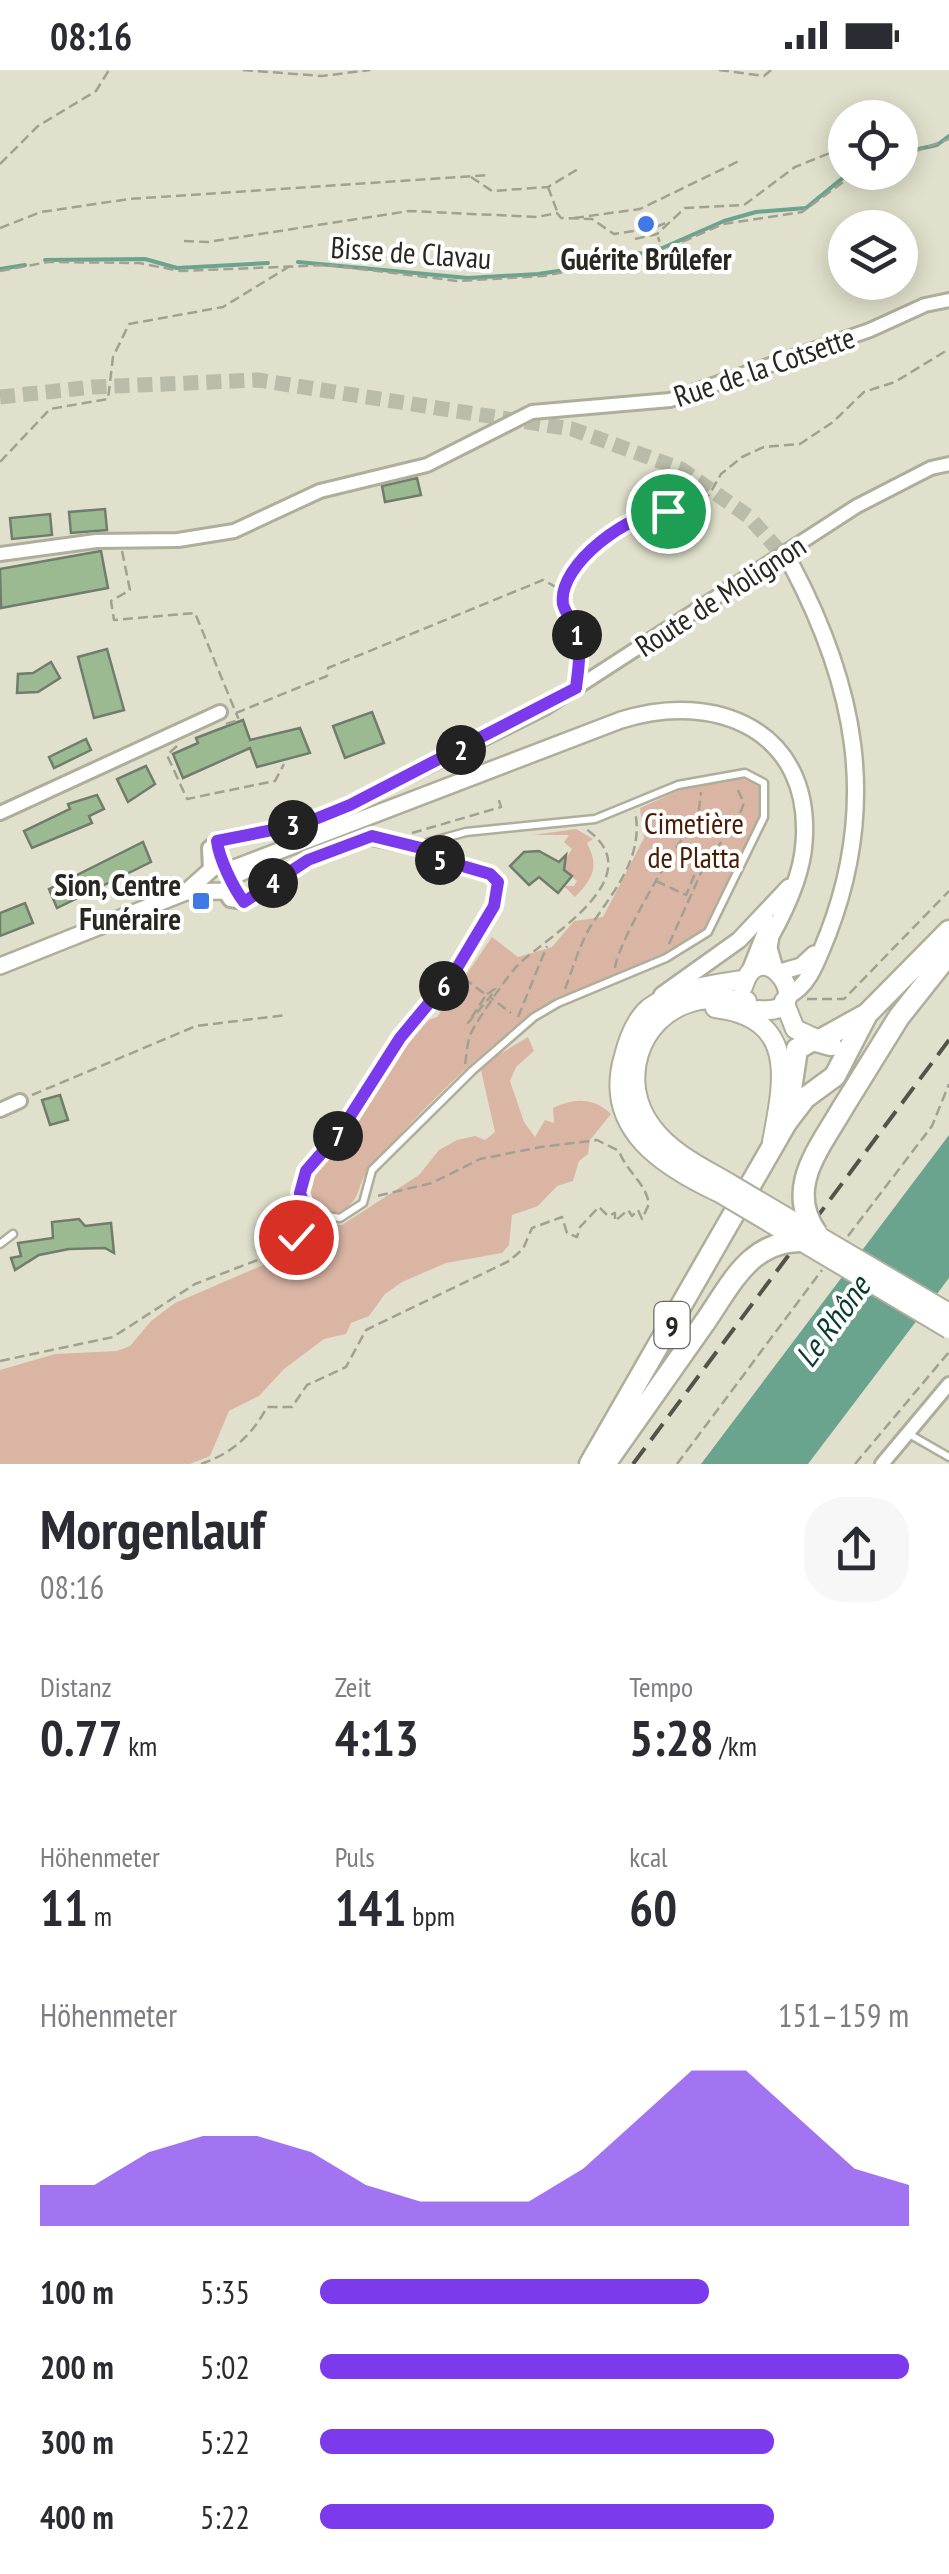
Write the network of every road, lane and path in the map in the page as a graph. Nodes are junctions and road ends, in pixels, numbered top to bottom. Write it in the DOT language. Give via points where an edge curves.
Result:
graph roads {
  1 [pos="109,70"];
  2 [pos="243,70"];
  3 [pos="370,70"];
  4 [pos="719,70"];
  5 [pos="771,70"];
  6 [pos="949,139"];
  7 [pos="918,150"];
  8 [pos="828,153"];
  9 [pos="739,162"];
  10 [pos="0,164"];
  11 [pos="578,169"];
  12 [pos="490,174"];
  13 [pos="470,176"];
  14 [pos="548,187"];
  15 [pos="831,190"];
  16 [pos="557,213"];
  17 [pos="572,218"];
  18 [pos="669,222"];
  19 [pos="656,227"];
  20 [pos="0,228"];
  21 [pos="634,231"];
  22 [pos="657,234"];
  23 [pos="635,239"];
  24 [pos="184,241"];
  25 [pos="653,253"];
  26 [pos="292,266"];
  27 [pos="0,271"];
  28 [pos="949,300"];
  29 [pos="949,349"];
  30 [pos="0,462"];
  31 [pos="949,464"];
  32 [pos="122,540"];
  33 [pos="0,554"];
  34 [pos="790,564"];
  35 [pos="565,592"];
  36 [pos="576,688"];
  37 [pos="236,713"];
  38 [pos="220,719"];
  39 [pos="186,741"];
  40 [pos="284,764"];
  41 [pos="732,776"];
  42 [pos="700,780"];
  43 [pos="498,797"];
  44 [pos="633,804"];
  45 [pos="0,812"];
  46 [pos="578,822"];
  47 [pos="415,846"];
  48 [pos="728,856"];
  49 [pos="710,859"];
  50 [pos="702,870"];
  51 [pos="221,878"];
  52 [pos="795,880"];
  53 [pos="656,881"];
  54 [pos="949,891"];
  55 [pos="687,895"];
  56 [pos="785,905"];
  57 [pos="683,906"];
  58 [pos="949,931"];
  59 [pos="826,938"];
  60 [pos="548,944"];
  61 [pos="949,954"];
  62 [pos="671,956"];
  63 [pos="0,966"];
  64 [pos="910,970"];
  65 [pos="778,971"];
  66 [pos="460,976"];
  67 [pos="619,978"];
  68 [pos="747,978"];
  69 [pos="488,996"];
  70 [pos="786,999"];
  71 [pos="566,1000"];
  72 [pos="495,1001"];
  73 [pos="753,1006"];
  74 [pos="648,1009"];
  75 [pos="511,1013"];
  76 [pos="866,1014"];
  77 [pos="286,1015"];
  78 [pos="523,1027"];
  79 [pos="647,1035"];
  80 [pos="814,1038"];
  81 [pos="793,1065"];
  82 [pos="839,1068"];
  83 [pos="463,1080"];
  84 [pos="949,1084"];
  85 [pos="824,1085"];
  86 [pos="20,1101"];
  87 [pos="0,1110"];
  88 [pos="786,1123"];
  89 [pos="770,1153"];
  90 [pos="724,1187"];
  91 [pos="367,1197"];
  92 [pos="308,1208"];
  93 [pos="13,1234"];
  94 [pos="810,1238"];
  95 [pos="0,1244"];
  96 [pos="841,1245"];
  97 [pos="830,1260"];
  98 [pos="949,1313"];
  99 [pos="949,1329"];
  100 [pos="949,1352"];
  101 [pos="0,1361"];
  102 [pos="949,1384"];
  103 [pos="908,1434"];
  104 [pos="949,1457"];
  105 [pos="201,1464"];
  106 [pos="590,1464"];
  107 [pos="605,1464"];
  108 [pos="677,1464"];
  109 [pos="855,1464"];
  110 [pos="882,1464"];
  1 -- 10 [label="path" via="96,91 38,126"];
  2 -- 3 [label="path" via="322,76"];
  4 -- 5 [label="path" via="764,76"];
  6 -- 7 [label="path"];
  8 -- 18 [label="path" via="795,167 744,205 685,208"];
  9 -- 17 [label="path" via="655,204"];
  11 -- 14 [label="path"];
  12 -- 13 [label="path"];
  13 -- 14 [label="path" via="492,191"];
  13 -- 20 [label="path" via="129,199 41,212"];
  14 -- 16 [label="path"];
  15 -- 25 [label="path, Bisse de Clavau" via="813,208 723,224"];
  16 -- 17 [label="path"];
  16 -- 24 [label="path" via="409,211"];
  17 -- 21 [label="path" via="592,219 614,234"];
  18 -- 19 [label="path"];
  18 -- 22 [label="path"];
  22 -- 23 [label="path"];
  22 -- 25 [label="path" via="660,246"];
  25 -- 26 [label="path, Bisse de Clavau" via="494,280"];
  26 -- 27 [label="path, Bisse de Clavau" via="180,271 139,263 48,262"];
  26 -- 30 [label="path" via="223,307 129,324 113,356 108,399 50,409"];
  28 -- 32 [label="street, Rue de la Cotsette" via="670,400 532,412 427,465 320,491 234,530"];
  29 -- 35 [label="path" via="895,382 864,392 800,444 742,457 690,508 658,511 602,540 580,561"];
  31 -- 36 [label="street, Route de Molignon" via="856,506"];
  32 -- 33 [label="street, Rue de la Cotsette"];
  32 -- 37 [label="path" via="130,590 110,601 114,620 195,613"];
  34 -- 59 [label="street" via="832,655 855,754 854,850"];
  35 -- 36 [label="path" via="563,605 579,646"];
  35 -- 37 [label="path" via="556,599 558,588 543,580"];
  36 -- 51 [label="street, Route de Molignon" via="350,805 303,824 217,841"];
  37 -- 38 [label="path"];
  37 -- 38 [label="path" via="239,720"];
  38 -- 45 [label="street"];
  39 -- 40 [label="path" via="167,755 187,798 275,780"];
  41 -- 42 [label="lane"];
  41 -- 49 [label="path" via="742,811"];
  41 -- 62 [label="lane" via="760,778 767,791 764,816 714,924"];
  42 -- 44 [label="lane"];
  42 -- 53 [label="path" via="698,819"];
  43 -- 47 [label="path" via="501,807 411,833"];
  44 -- 46 [label="lane"];
  44 -- 71 [label="path" via="640,838 591,926"];
  46 -- 47 [label="lane" via="466,832"];
  46 -- 60 [label="path" via="604,848 606,879"];
  47 -- 51 [label="street" via="366,837 308,860 248,900 230,900"];
  47 -- 92 [label="lane" via="490,874 498,897 454,973 306,1171 300,1193"];
  48 -- 49 [label="path"];
  49 -- 50 [label="path"];
  50 -- 55 [label="path"];
  50 -- 57 [label="path"];
  51 -- 52 [label="street" via="621,720 696,708 741,721 784,762 804,816"];
  51 -- 63 [label="street"];
  52 -- 56 [label="street"];
  52 -- 74 [label="street" via="739,940"];
  53 -- 55 [label="path"];
  53 -- 67 [label="path" via="616,959"];
  54 -- 70 [label="path" via="844,998"];
  55 -- 57 [label="path"];
  56 -- 65 [label="street" via="769,948"];
  56 -- 68 [label="street" via="765,929"];
  57 -- 62 [label="path"];
  58 -- 64 [label="main road"];
  59 -- 65 [label="street" via="806,963"];
  59 -- 70 [label="street" via="805,981"];
  60 -- 72 [label="path" via="518,964"];
  60 -- 78 [label="path" via="518,1019"];
  61 -- 94 [label="main road, bridge" via="899,1017 803,1182"];
  62 -- 67 [label="lane"];
  64 -- 76 [label="main road"];
  64 -- 80 [label="main road" via="843,1024"];
  65 -- 68 [label="main road" via="758,968"];
  65 -- 70 [label="main road" via="787,983"];
  66 -- 69 [label="path"];
  67 -- 71 [label="lane"];
  68 -- 73 [label="main road"];
  68 -- 74 [label="main road" via="690,990"];
  69 -- 69 [label="path" via="467,1022"];
  69 -- 72 [label="path"];
  70 -- 73 [label="main road" via="773,1010"];
  70 -- 80 [label="main road" via="792,1024"];
  71 -- 78 [label="lane"];
  72 -- 75 [label="path"];
  72 -- 83 [label="path" via="470,1034"];
  73 -- 79 [label="main road" via="715,999 683,1005"];
  73 -- 81 [label="main road"];
  74 -- 90 [label="main road" via="620,1070 625,1114 657,1160"];
  76 -- 80 [label="main road"];
  76 -- 82 [label="main road"];
  77 -- 86 [label="path" via="183,1030"];
  78 -- 83 [label="lane"];
  79 -- 89 [label="main road" via="676,1016 710,1008 737,1012 761,1026 776,1045 784,1073"];
  79 -- 90 [label="main road" via="634,1085 645,1116 670,1146"];
  80 -- 81 [label="main road" via="801,1046"];
  80 -- 82 [label="main road" via="837,1052"];
  81 -- 85 [label="main road" via="805,1083"];
  81 -- 88 [label="main road, 9"];
  82 -- 85 [label="main road"];
  83 -- 91 [label="lane" via="372,1170"];
  84 -- 96 [label="path" via="932,1126"];
  85 -- 88 [label="main road, 9"];
  86 -- 87 [label="street"];
  88 -- 89 [label="main road, 9"];
  89 -- 106 [label="main road, 9"];
  90 -- 94 [label="main road, bridge"];
  91 -- 92 [label="lane" via="340,1218 319,1217"];
  91 -- 105 [label="path" via="432,1183 480,1160 597,1140 619,1152 649,1204 642,1219 642,1212 632,1216 628,1210 616,1221 615,1213 608,1216 599,1206 577,1237 567,1234 562,1218 540,1222 510,1261 366,1330 346,1367 307,1385 292,1407 267,1407 252,1434"];
  92 -- 101 [label="path" via="304,1228 287,1244 173,1296 113,1337"];
  93 -- 95 [label="lane"];
  94 -- 98 [label="main road, bridge"];
  94 -- 99 [label="main road, bridge"];
  94 -- 107 [label="main road, bridge" via="754,1255"];
  97 -- 108 [label="path"];
  100 -- 109 [label="path"];
  102 -- 103 [label="street"];
  103 -- 104 [label="lane"];
  103 -- 110 [label="street"];
}
